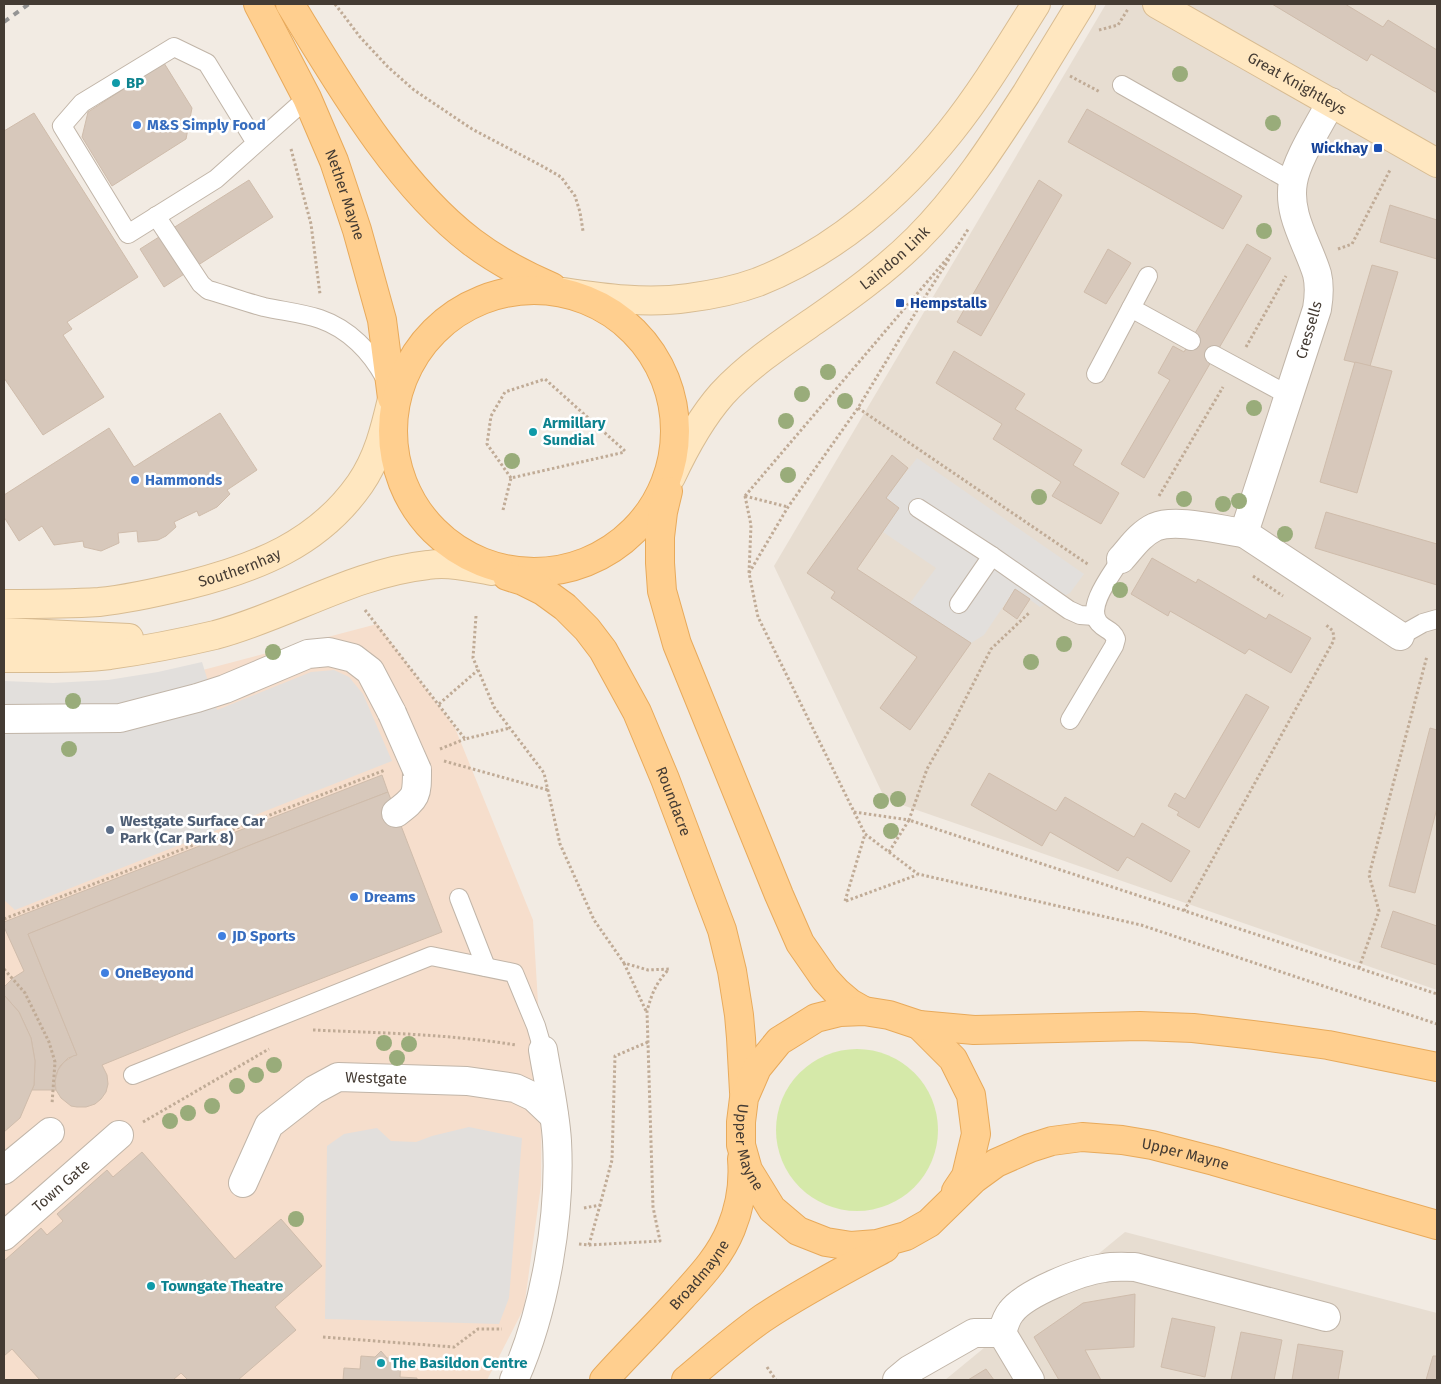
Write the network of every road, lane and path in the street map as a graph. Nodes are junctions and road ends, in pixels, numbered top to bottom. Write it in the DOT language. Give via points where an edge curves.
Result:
graph roads {
  1 [pos="258,4"];
  2 [pos="290,4"];
  3 [pos="335,4"];
  4 [pos="1036,4"];
  5 [pos="1081,4"];
  6 [pos="1157,4"];
  7 [pos="1065,73"];
  8 [pos="1122,85"];
  9 [pos="1108,97"];
  10 [pos="307,98"];
  11 [pos="1331,102"];
  12 [pos="256,143"];
  13 [pos="291,149"];
  14 [pos="1394,162"];
  15 [pos="1437,163"];
  16 [pos="1293,182"];
  17 [pos="156,216"];
  18 [pos="583,231"];
  19 [pos="956,248"];
  20 [pos="1310,257"];
  21 [pos="1148,276"];
  22 [pos="564,292"];
  23 [pos="320,294"];
  24 [pos="1130,308"];
  25 [pos="1191,341"];
  26 [pos="1214,355"];
  27 [pos="1235,366"];
  28 [pos="1096,374"];
  29 [pos="1290,396"];
  30 [pos="392,399"];
  31 [pos="858,408"];
  32 [pos="671,477"];
  33 [pos="511,478"];
  34 [pos="1155,503"];
  35 [pos="788,508"];
  36 [pos="918,508"];
  37 [pos="503,510"];
  38 [pos="1244,533"];
  39 [pos="992,556"];
  40 [pos="1121,559"];
  41 [pos="1096,570"];
  42 [pos="492,571"];
  43 [pos="750,573"];
  44 [pos="1250,574"];
  45 [pos="1290,601"];
  46 [pos="4,604"];
  47 [pos="959,604"];
  48 [pos="1062,605"];
  49 [pos="476,616"];
  50 [pos="1095,616"];
  51 [pos="1437,619"];
  52 [pos="1322,621"];
  53 [pos="4,632"];
  54 [pos="215,635"];
  55 [pos="1400,636"];
  56 [pos="1427,656"];
  57 [pos="4,658"];
  58 [pos="478,670"];
  59 [pos="439,704"];
  60 [pos="4,719"];
  61 [pos="1070,720"];
  62 [pos="428,765"];
  63 [pos="387,769"];
  64 [pos="548,790"];
  65 [pos="854,812"];
  66 [pos="396,813"];
  67 [pos="908,820"];
  68 [pos="865,834"];
  69 [pos="889,852"];
  70 [pos="918,874"];
  71 [pos="459,898"];
  72 [pos="1184,911"];
  73 [pos="4,919"];
  74 [pos="624,963"];
  75 [pos="486,967"];
  76 [pos="1359,968"];
  77 [pos="4,969"];
  78 [pos="1437,994"];
  79 [pos="864,1011"];
  80 [pos="647,1012"];
  81 [pos="1437,1024"];
  82 [pos="919,1025"];
  83 [pos="648,1042"];
  84 [pos="543,1050"];
  85 [pos="1437,1067"];
  86 [pos="133,1075"];
  87 [pos="744,1098"];
  88 [pos="554,1116"];
  89 [pos="50,1132"];
  90 [pos="119,1135"];
  91 [pos="742,1145"];
  92 [pos="4,1170"];
  93 [pos="243,1183"];
  94 [pos="947,1206"];
  95 [pos="582,1208"];
  96 [pos="1386,1211"];
  97 [pos="1437,1225"];
  98 [pos="4,1236"];
  99 [pos="906,1236"];
  100 [pos="1437,1240"];
  101 [pos="589,1245"];
  102 [pos="1326,1317"];
  103 [pos="533,1329"];
  104 [pos="1002,1333"];
  105 [pos="323,1337"];
  106 [pos="766,1367"];
  107 [pos="514,1380"];
  108 [pos="604,1380"];
  109 [pos="686,1380"];
  110 [pos="776,1380"];
  111 [pos="897,1380"];
  112 [pos="1030,1380"];
  1 -- 10 [label="main road, Nether Mayne"];
  2 -- 22 [label="main road" via="372,132 424,197 479,247 535,280"];
  3 -- 18 [label="path" via="360,37 414,90 472,130 561,178 575,196"];
  4 -- 22 [label="street" via="990,77 950,132 907,182 832,242 757,282 686,299 649,301"];
  5 -- 32 [label="street, Laindon Link" via="987,153 951,201 917,239 881,271 746,371 703,418"];
  6 -- 11 [label="street, Great Knightleys"];
  7 -- 9 [label="path"];
  8 -- 16 [label="lane"];
  10 -- 12 [label="lane"];
  10 -- 30 [label="main road, Nether Mayne" via="334,161 371,276 382,320"];
  11 -- 15 [label="street, Great Knightleys"];
  11 -- 16 [label="street, Cressells" via="1301,158"];
  12 -- 17 [label="lane" via="216,179"];
  12 -- 17 [label="lane" via="207,63 174,47 82,103 62,126 128,234"];
  13 -- 23 [label="path" via="311,224"];
  14 -- 20 [label="path" via="1352,244"];
  16 -- 20 [label="street, Cressells" via="1293,207"];
  17 -- 30 [label="lane" via="208,290 320,319 348,333 378,365 387,380"];
  19 -- 31 [label="path"];
  20 -- 27 [label="path" via="1294,262"];
  20 -- 29 [label="street, Cressells" via="1317,275 1317,309"];
  21 -- 24 [label="lane"];
  22 -- 30 [label="main road" via="508,292 488,298 451,318 414,356"];
  22 -- 32 [label="main road" via="610,315 638,339 660,371 676,435"];
  24 -- 25 [label="lane"];
  24 -- 28 [label="lane"];
  26 -- 27 [label="lane"];
  27 -- 29 [label="lane"];
  27 -- 34 [label="path"];
  29 -- 38 [label="street, Cressells"];
  30 -- 42 [label="main road, Nether Mayne" via="395,444 401,468 419,506 450,544"];
  30 -- 46 [label="street, Southernhay" via="376,456 361,484 319,529 294,546 233,573 138,596 99,602"];
  31 -- 35 [label="path"];
  31 -- 41 [label="path"];
  32 -- 42 [label="main road" via="646,516 614,546 598,555 549,571 525,574"];
  32 -- 79 [label="main road" via="663,512 660,564 662,591 677,644 800,943 837,992"];
  33 -- 33 [label="path" via="540,472 625,451 545,379 505,392 491,416 487,444"];
  33 -- 37 [label="path"];
  35 -- 43 [label="path"];
  35 -- 43 [label="path" via="745,496 751,525"];
  36 -- 39 [label="lane"];
  38 -- 40 [label="street" via="1167,524 1145,533"];
  38 -- 55 [label="street"];
  39 -- 47 [label="lane"];
  39 -- 48 [label="lane"];
  40 -- 50 [label="lane" via="1096,603"];
  42 -- 54 [label="street" via="429,564 401,569"];
  42 -- 87 [label="main road, Roundacre" via="523,582 565,607 603,650 637,712 722,930 739,1016"];
  43 -- 65 [label="path" via="758,617"];
  44 -- 45 [label="path"];
  48 -- 50 [label="lane" via="1080,615"];
  48 -- 67 [label="path" via="1031,610 991,649 927,769"];
  49 -- 58 [label="path" via="473,658"];
  50 -- 61 [label="lane" via="1114,633 1116,639"];
  51 -- 55 [label="lane"];
  52 -- 72 [label="path" via="1333,631 1334,640"];
  53 -- 54 [label="street" via="113,638"];
  54 -- 57 [label="street" via="110,655"];
  56 -- 76 [label="path" via="1368,875 1379,911"];
  58 -- 59 [label="path"];
  58 -- 64 [label="path" via="494,706 544,773"];
  60 -- 62 [label="street, bridge" via="120,718 225,689 308,654 330,652 353,658 370,672 392,713"];
  62 -- 64 [label="path"];
  62 -- 66 [label="street" via="413,800"];
  63 -- 73 [label="path"];
  64 -- 74 [label="path" via="560,844 594,920"];
  65 -- 67 [label="path"];
  65 -- 68 [label="path"];
  67 -- 69 [label="path"];
  67 -- 72 [label="path"];
  68 -- 69 [label="path"];
  68 -- 70 [label="path" via="845,901"];
  69 -- 70 [label="path"];
  70 -- 81 [label="path" via="1141,926"];
  71 -- 75 [label="lane"];
  72 -- 76 [label="path"];
  74 -- 80 [label="path"];
  74 -- 80 [label="path" via="648,970 670,969 658,981"];
  75 -- 84 [label="lane" via="514,973"];
  75 -- 86 [label="lane" via="431,956"];
  76 -- 78 [label="path"];
  77 -- 89 [label="path" via="25,993 55,1062"];
  79 -- 82 [label="main road, Upper Mayne"];
  79 -- 87 [label="main road, Upper Mayne" via="816,1018 779,1041 757,1068"];
  80 -- 83 [label="path"];
  82 -- 85 [label="main road, Upper Mayne" via="974,1030 1193,1028 1328,1045"];
  82 -- 94 [label="main road, Upper Mayne" via="953,1058 971,1095 976,1134 966,1176"];
  83 -- 95 [label="path" via="615,1056 612,1160 600,1205"];
  83 -- 101 [label="path" via="653,1207 660,1241"];
  84 -- 88 [label="street"];
  87 -- 91 [label="main road, Upper Mayne"];
  88 -- 93 [label="street, Westgate" via="534,1097 516,1088 467,1082 338,1077 314,1090 269,1125"];
  88 -- 103 [label="street" via="557,1200 548,1268"];
  89 -- 92 [label="street"];
  90 -- 98 [label="street, Town Gate"];
  91 -- 99 [label="main road, Upper Mayne" via="748,1170 772,1209 798,1231 826,1242 851,1246 877,1244"];
  91 -- 108 [label="main road, Broadmayne" via="741,1194 723,1246 691,1288"];
  94 -- 96 [label="main road, Upper Mayne" via="996,1163 1052,1141 1082,1137 1152,1145"];
  94 -- 99 [label="main road, Upper Mayne" via="929,1223"];
  96 -- 97 [label="main road, Upper Mayne"];
  96 -- 100 [label="street"];
  99 -- 109 [label="main road" via="763,1318"];
  102 -- 104 [label="street" via="1135,1267 1104,1268 1051,1285 1029,1297 1011,1311"];
  103 -- 105 [label="path" via="478,1329 454,1346"];
  103 -- 107 [label="street"];
  104 -- 111 [label="street" via="974,1333"];
  104 -- 112 [label="street"];
  106 -- 110 [label="path"];
}
